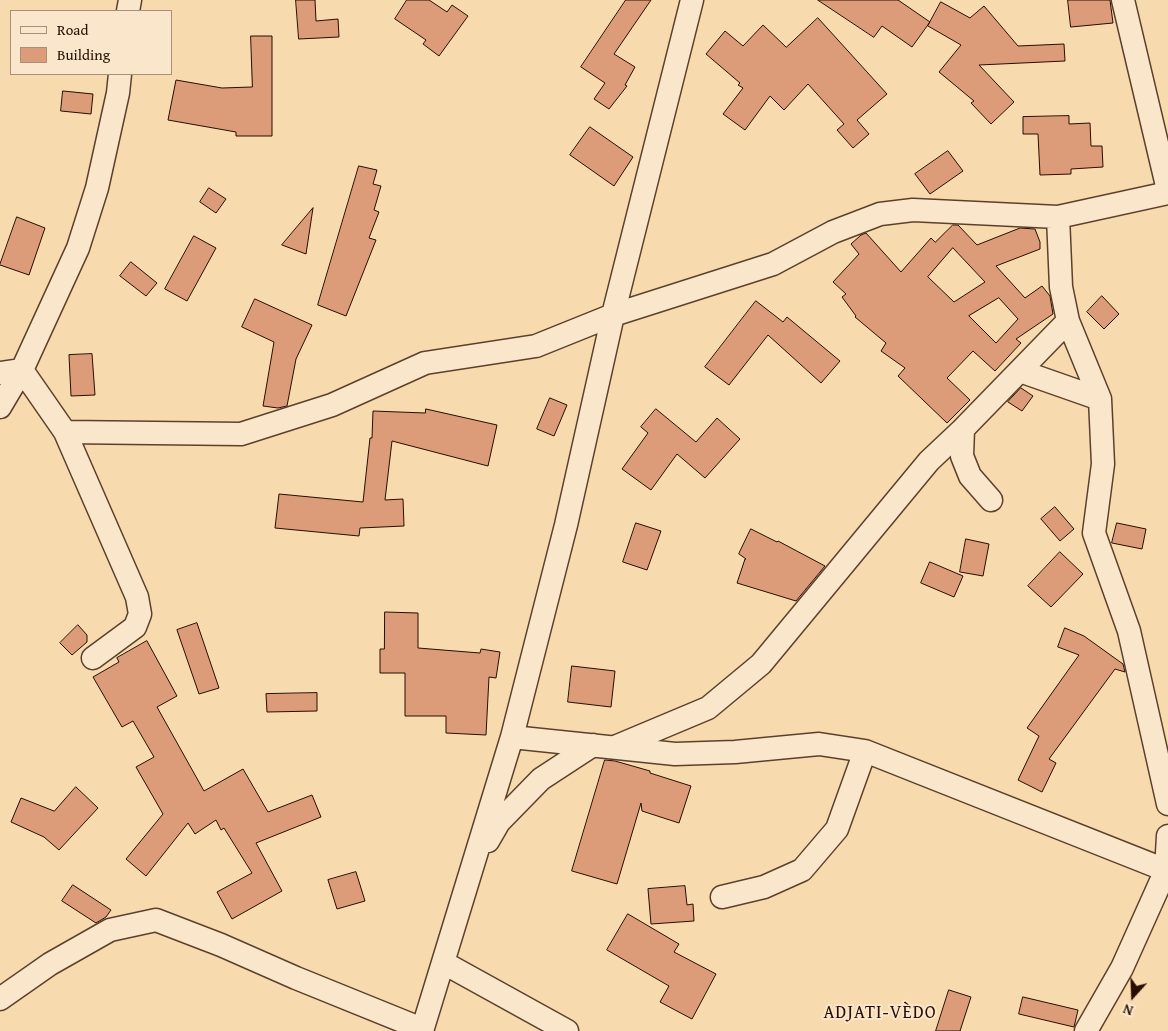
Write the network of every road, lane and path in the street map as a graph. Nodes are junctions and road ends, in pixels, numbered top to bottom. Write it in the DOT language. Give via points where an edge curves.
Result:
graph roads {
  1 [pos="692,0"];
  2 [pos="1123,0"];
  3 [pos="120,75"];
  4 [pos="1168,191"];
  5 [pos="1058,217"];
  6 [pos="613,315"];
  7 [pos="1068,321"];
  8 [pos="22,370"];
  9 [pos="1020,371"];
  10 [pos="0,373"];
  11 [pos="1100,399"];
  12 [pos="0,407"];
  13 [pos="963,429"];
  14 [pos="65,432"];
  15 [pos="991,500"];
  16 [pos="93,658"];
  17 [pos="512,737"];
  18 [pos="604,746"];
  19 [pos="865,751"];
  20 [pos="1168,804"];
  21 [pos="1168,836"];
  22 [pos="1167,870"];
  23 [pos="471,871"];
  24 [pos="722,897"];
  25 [pos="444,962"];
  26 [pos="0,999"];
  27 [pos="422,1030"];
  28 [pos="567,1031"];
  29 [pos="1086,1031"];
  1 -- 6 [label="street"];
  2 -- 4 [label="street"];
  3 -- 8 [label="street" via="97,188 78,248"];
  4 -- 5 [label="street"];
  5 -- 6 [label="street" via="913,210 880,214 833,232 773,264"];
  5 -- 7 [label="street" via="1061,287"];
  6 -- 14 [label="street" via="536,346 425,363 332,405 241,434"];
  6 -- 17 [label="street" via="566,525"];
  7 -- 9 [label="street"];
  7 -- 11 [label="street"];
  8 -- 10 [label="street"];
  8 -- 12 [label="street"];
  8 -- 14 [label="street"];
  9 -- 11 [label="street"];
  9 -- 13 [label="street"];
  11 -- 20 [label="street" via="1103,464 1094,533 1129,631"];
  13 -- 15 [label="street" via="962,456 970,476"];
  13 -- 18 [label="street" via="929,461 761,664 708,708"];
  14 -- 16 [label="street" via="137,598 140,614 135,627"];
  17 -- 18 [label="street"];
  17 -- 23 [label="street"];
  18 -- 19 [label="street" via="675,754 819,744"];
  18 -- 23 [label="street" via="542,779 499,822"];
  19 -- 22 [label="street"];
  19 -- 24 [label="street" via="837,829 802,870 764,888"];
  21 -- 22 [label="street"];
  22 -- 29 [label="street" via="1122,968"];
  23 -- 25 [label="street"];
  25 -- 27 [label="street"];
  25 -- 28 [label="street"];
  26 -- 27 [label="street" via="50,964 110,930 156,920"];
}
